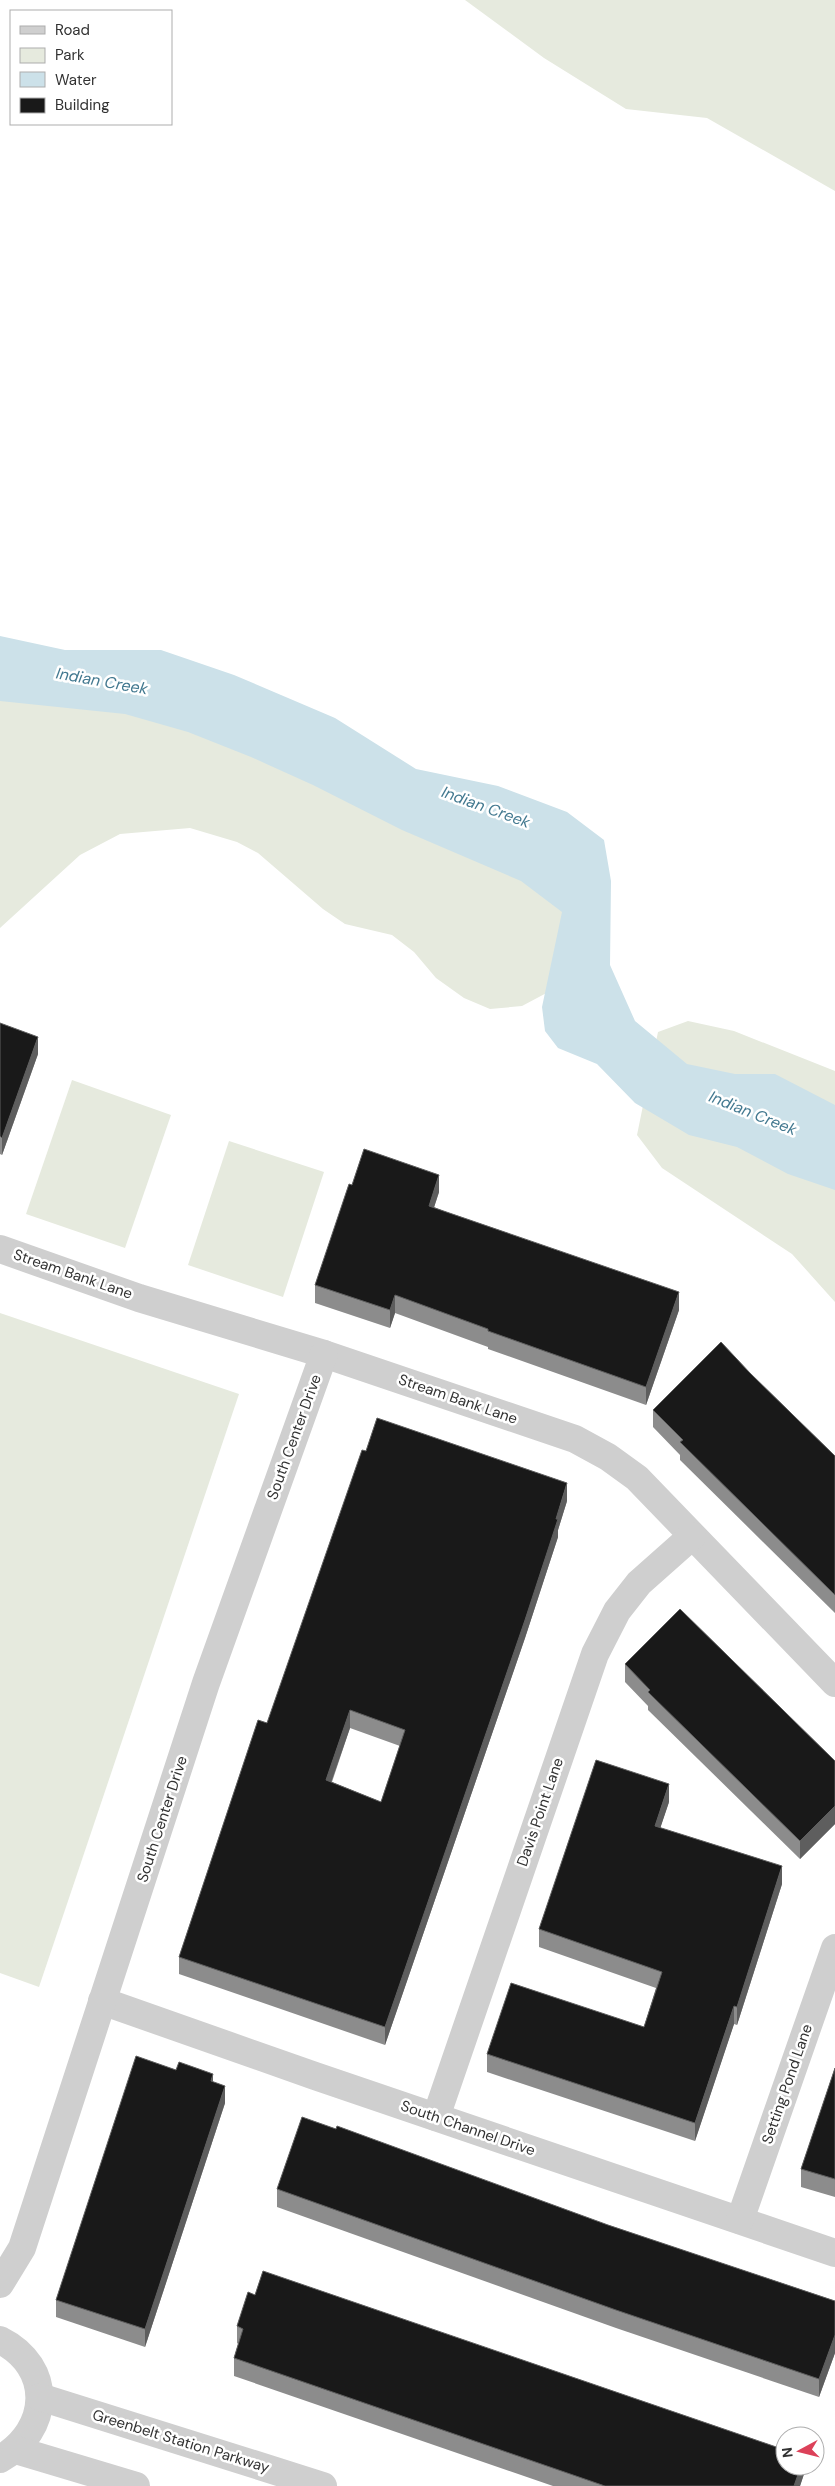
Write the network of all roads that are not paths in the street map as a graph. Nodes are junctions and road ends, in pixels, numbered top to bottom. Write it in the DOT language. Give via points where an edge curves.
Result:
graph roads {
  1 [pos="0,1249"];
  2 [pos="324,1354"];
  3 [pos="692,1536"];
  4 [pos="835,1683"];
  5 [pos="835,1948"];
  6 [pos="102,2001"];
  7 [pos="436,2117"];
  8 [pos="740,2220"];
  9 [pos="835,2253"];
  10 [pos="0,2284"];
  11 [pos="0,2340"];
  12 [pos="40,2397"];
  13 [pos="8,2454"];
  14 [pos="136,2486"];
  15 [pos="323,2486"];
  1 -- 2 [label="street, Stream Bank Lane" via="138,1298"];
  2 -- 3 [label="street, Stream Bank Lane" via="575,1438 638,1478"];
  2 -- 6 [label="street, South Center Drive" via="206,1683"];
  3 -- 4 [label="street, Stream Bank Lane"];
  3 -- 7 [label="street, Davis Point Lane" via="640,1583 617,1611 595,1654"];
  5 -- 8 [label="street, Setting Pond Lane"];
  6 -- 7 [label="street, South Channel Drive"];
  6 -- 10 [label="street, South Center Drive" via="22,2248"];
  7 -- 8 [label="street, South Channel Drive"];
  8 -- 9 [label="street, South Channel Drive"];
  11 -- 12 [label="street" via="14,2347 27,2361 36,2378"];
  12 -- 13 [label="street" via="34,2426 26,2439"];
  12 -- 15 [label="street, Greenbelt Station Parkway"];
  13 -- 14 [label="street"];
}
